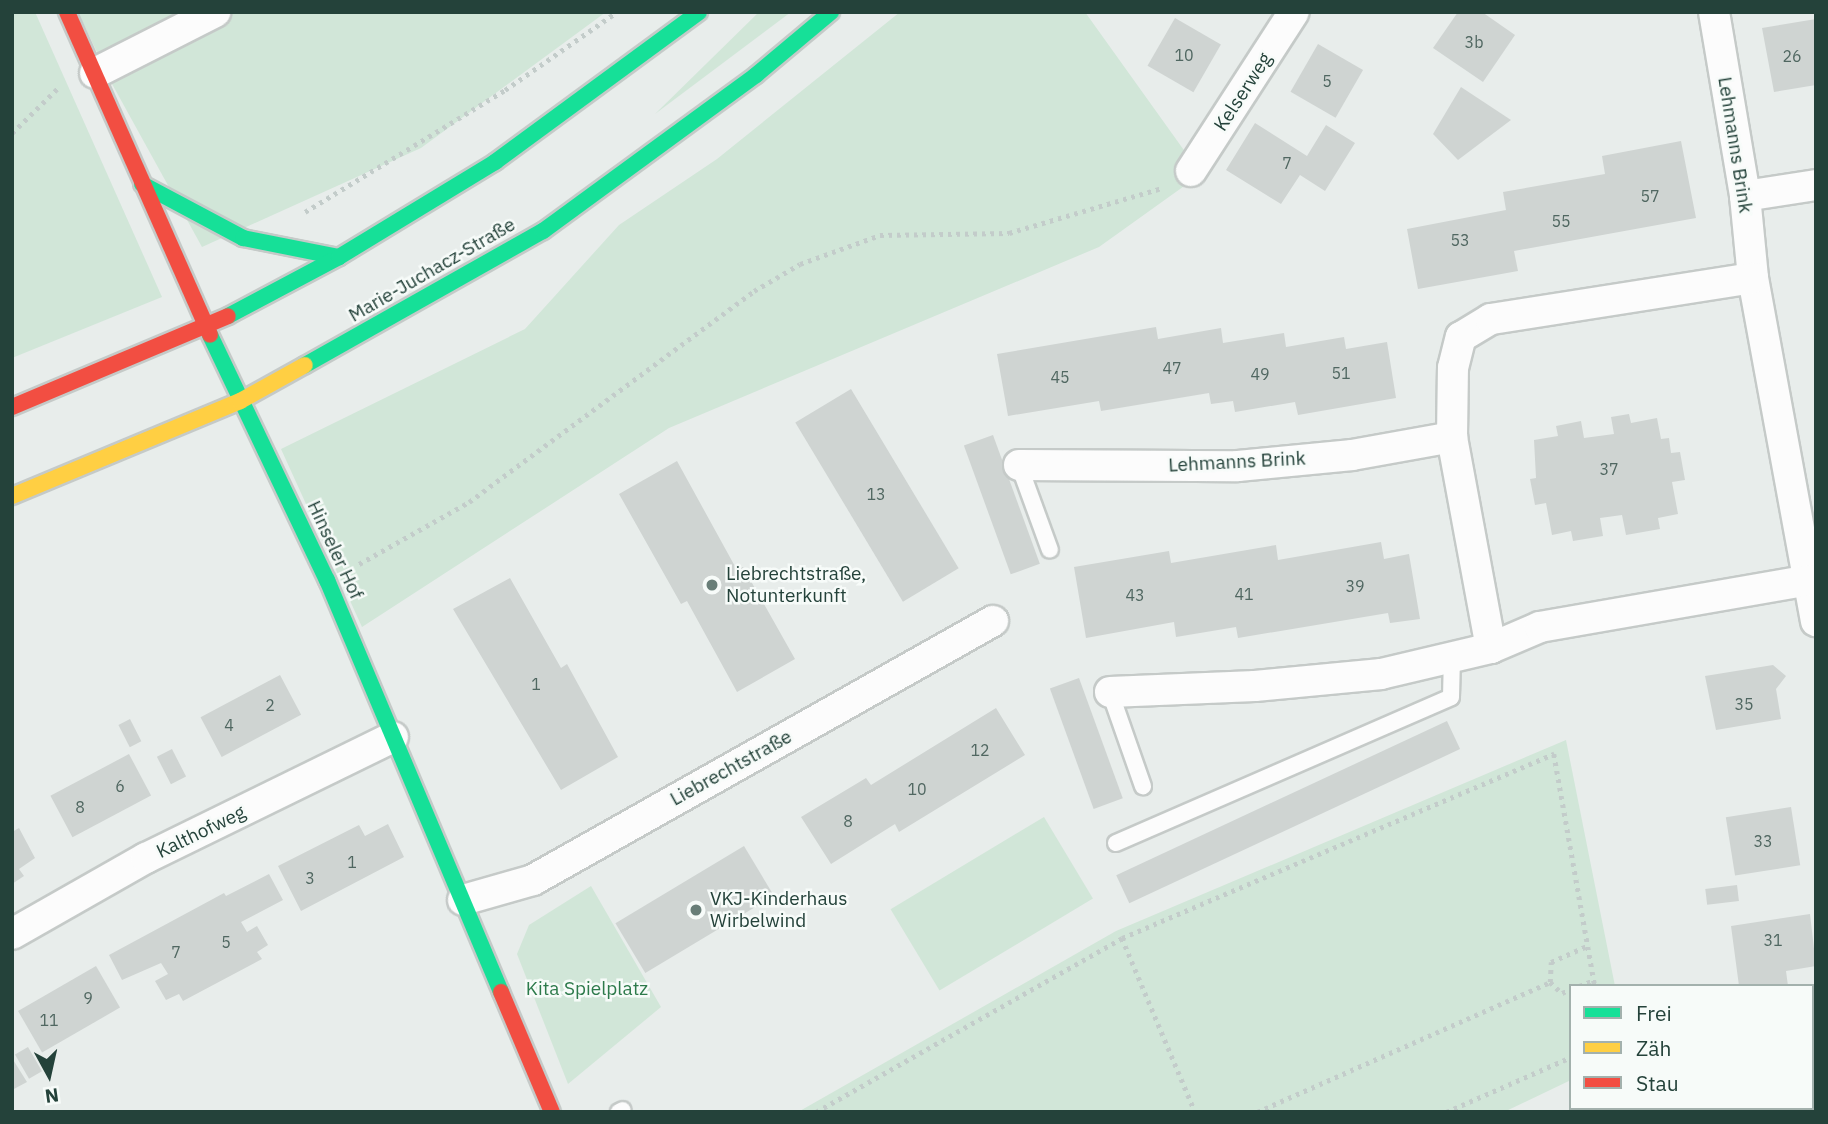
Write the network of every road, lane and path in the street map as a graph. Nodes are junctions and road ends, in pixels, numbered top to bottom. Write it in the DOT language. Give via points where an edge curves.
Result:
graph roads {
  1 [pos="67,12"];
  2 [pos="215,12"];
  3 [pos="617,12"];
  4 [pos="699,12"];
  5 [pos="831,12"];
  6 [pos="1294,12"];
  7 [pos="1714,12"];
  8 [pos="95,73"];
  9 [pos="12,133"];
  10 [pos="1191,171"];
  11 [pos="142,184"];
  12 [pos="1816,185"];
  13 [pos="1745,196"];
  14 [pos="296,215"];
  15 [pos="339,257"];
  16 [pos="1753,278"];
  17 [pos="206,328"];
  18 [pos="240,401"];
  19 [pos="12,407"];
  20 [pos="1452,437"];
  21 [pos="1019,465"];
  22 [pos="12,496"];
  23 [pos="1051,550"];
  24 [pos="327,580"];
  25 [pos="1808,580"];
  26 [pos="993,621"];
  27 [pos="1816,621"];
  28 [pos="1491,648"];
  29 [pos="1452,657"];
  30 [pos="1110,692"];
  31 [pos="393,737"];
  32 [pos="1143,786"];
  33 [pos="1116,843"];
  34 [pos="463,900"];
  35 [pos="12,934"];
  36 [pos="1122,938"];
  37 [pos="1587,946"];
  38 [pos="1550,982"];
  39 [pos="1594,983"];
  40 [pos="1569,990"];
  41 [pos="1569,1057"];
  42 [pos="552,1112"];
  43 [pos="816,1112"];
  44 [pos="1195,1112"];
  45 [pos="1256,1112"];
  46 [pos="1446,1112"];
  1 -- 8 [label="main road, Hinseler Hof"];
  2 -- 8 [label="street"];
  3 -- 14 [label="path" via="505,90"];
  4 -- 15 [label="main road" via="495,162"];
  5 -- 18 [label="main road, Marie-Juchacz-Straße" via="755,75 542,231"];
  6 -- 10 [label="street, Kelserweg"];
  7 -- 13 [label="street, Lehmanns Brink"];
  8 -- 9 [label="path" via="57,88"];
  8 -- 11 [label="main road, Hinseler Hof"];
  10 -- 24 [label="path" via="1164,187 1055,223 988,235 880,235 800,264 754,291 469,502"];
  11 -- 15 [label="main road" via="243,238"];
  11 -- 17 [label="main road, Hinseler Hof"];
  12 -- 13 [label="street"];
  13 -- 16 [label="street, Lehmanns Brink"];
  15 -- 17 [label="main road"];
  16 -- 20 [label="street" via="1491,319 1461,337 1453,368"];
  16 -- 25 [label="street, Lehmanns Brink"];
  17 -- 18 [label="main road, Hinseler Hof"];
  17 -- 19 [label="main road"];
  18 -- 22 [label="main road, Marie-Juchacz-Straße"];
  18 -- 24 [label="main road, Hinseler Hof"];
  20 -- 21 [label="street, Lehmanns Brink" via="1352,455 1238,466"];
  20 -- 28 [label="street"];
  21 -- 23 [label="lane"];
  24 -- 31 [label="main road, Hinseler Hof"];
  25 -- 27 [label="street, Lehmanns Brink"];
  25 -- 28 [label="street" via="1539,627"];
  26 -- 34 [label="street, Liebrechtstraße" via="533,880"];
  28 -- 29 [label="street"];
  29 -- 30 [label="street" via="1381,674 1255,686"];
  29 -- 33 [label="lane" via="1451,697"];
  30 -- 32 [label="lane"];
  31 -- 34 [label="main road, Hinseler Hof"];
  31 -- 35 [label="street, Kalthofweg" via="146,858"];
  34 -- 42 [label="main road, Hinseler Hof"];
  36 -- 37 [label="path" via="1554,754"];
  36 -- 43 [label="path"];
  36 -- 44 [label="path"];
  37 -- 38 [label="path" via="1551,962"];
  37 -- 39 [label="path"];
  38 -- 40 [label="path" via="1562,993"];
  38 -- 45 [label="path"];
  41 -- 46 [label="path"];
}
